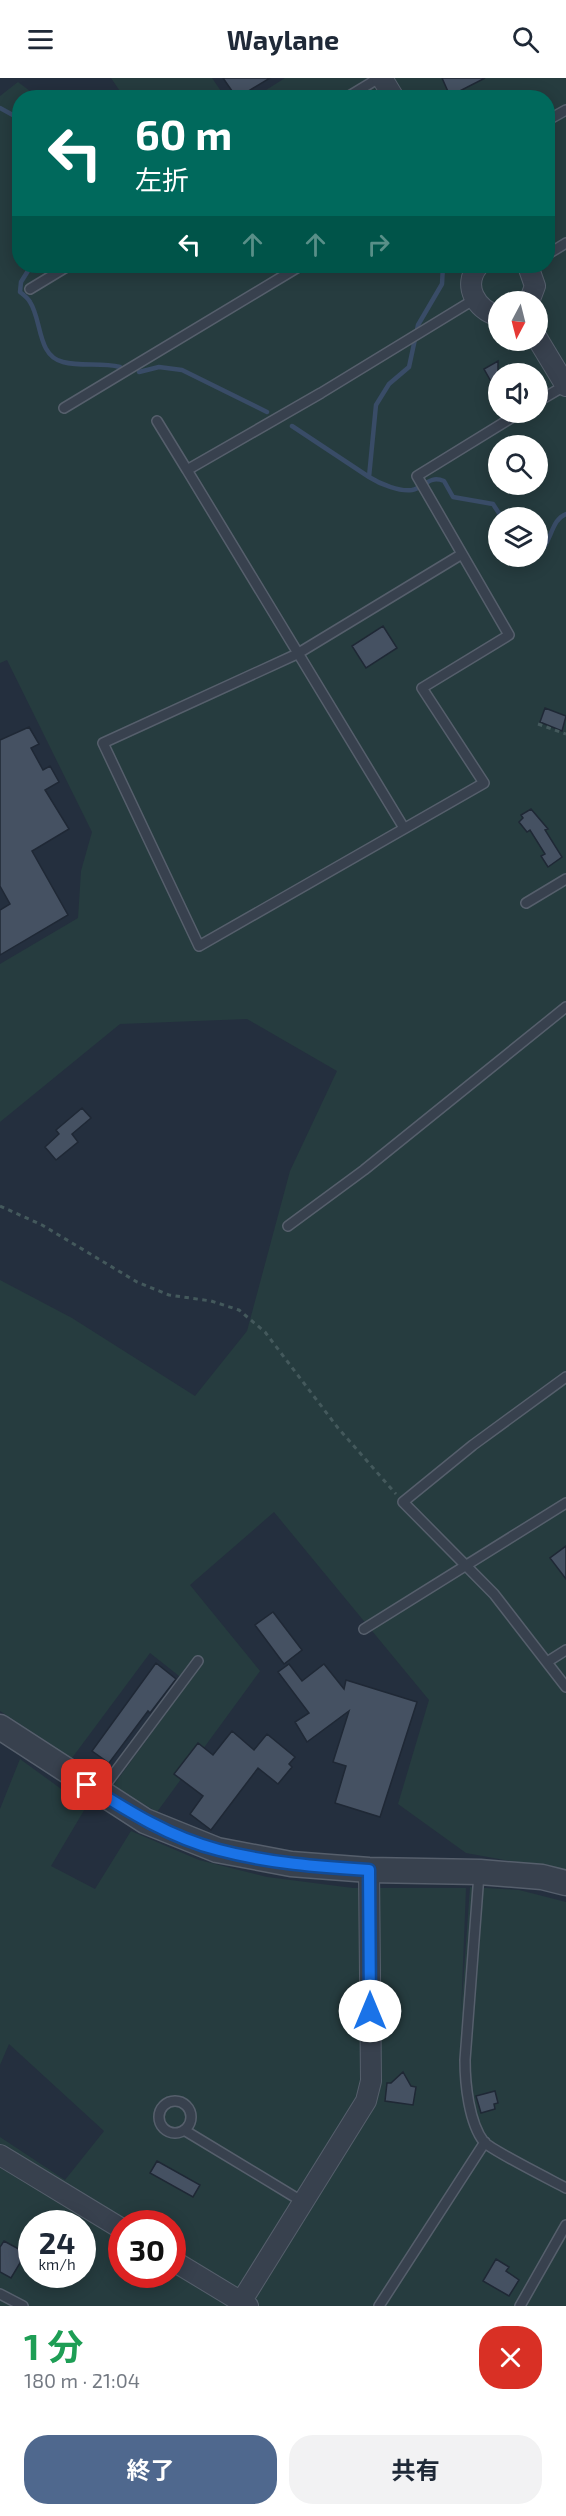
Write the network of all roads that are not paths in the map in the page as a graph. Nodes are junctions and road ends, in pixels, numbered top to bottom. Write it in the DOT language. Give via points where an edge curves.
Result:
graph roads {
  1 [pos="381,78"];
  2 [pos="360,90"];
  3 [pos="56,273"];
  4 [pos="288,273"];
  5 [pos="474,273"];
  6 [pos="530,273"];
  7 [pos="30,289"];
  8 [pos="533,291"];
  9 [pos="475,299"];
  10 [pos="488,311"];
  11 [pos="545,351"];
  12 [pos="566,385"];
  13 [pos="548,396"];
  14 [pos="64,408"];
  15 [pos="157,421"];
  16 [pos="503,423"];
  17 [pos="187,470"];
  18 [pos="462,554"];
  19 [pos="297,654"];
  20 [pos="404,828"];
  21 [pos="566,879"];
  22 [pos="526,903"];
  23 [pos="566,1007"];
  24 [pos="288,1226"];
  25 [pos="566,1377"];
  26 [pos="566,1503"];
  27 [pos="465,1564"];
  28 [pos="364,1629"];
  29 [pos="566,1650"];
  30 [pos="198,1661"];
  31 [pos="547,1662"];
  32 [pos="566,1687"];
  33 [pos="0,1727"];
  34 [pos="100,1793"];
  35 [pos="369,1870"];
  36 [pos="480,1872"];
  37 [pos="566,1883"];
  38 [pos="184,2130"];
  39 [pos="485,2142"];
  40 [pos="0,2155"];
  41 [pos="566,2188"];
  42 [pos="303,2202"];
  43 [pos="108,2221"];
  44 [pos="566,2225"];
  45 [pos="186,2269"];
  46 [pos="0,2294"];
  47 [pos="242,2304"];
  48 [pos="23,2306"];
  49 [pos="379,2306"];
  50 [pos="520,2306"];
  1 -- 2 [label="lane"];
  3 -- 7 [label="lane"];
  4 -- 14 [label="lane"];
  5 -- 9 [label="street" via="471,279"];
  6 -- 8 [label="street"];
  9 -- 10 [label="street"];
  9 -- 17 [label="lane"];
  11 -- 12 [label="street"];
  12 -- 13 [label="lane"];
  15 -- 17 [label="lane"];
  16 -- 18 [label="lane" via="417,476"];
  17 -- 19 [label="lane"];
  18 -- 19 [label="lane"];
  18 -- 20 [label="lane" via="509,635 422,688 484,783"];
  19 -- 20 [label="lane"];
  19 -- 20 [label="lane" via="103,743 199,946"];
  21 -- 22 [label="lane"];
  23 -- 24 [label="lane"];
  25 -- 27 [label="lane" via="403,1502"];
  26 -- 27 [label="lane"];
  27 -- 28 [label="lane"];
  27 -- 31 [label="lane"];
  29 -- 31 [label="lane"];
  30 -- 34 [label="lane"];
  31 -- 32 [label="lane"];
  33 -- 34 [label="street"];
  34 -- 35 [label="street" via="145,1821 218,1850 291,1864"];
  35 -- 36 [label="street"];
  35 -- 42 [label="street" via="371,2081 358,2116"];
  36 -- 37 [label="street"];
  36 -- 39 [label="lane" via="465,2083 470,2108"];
  38 -- 42 [label="lane"];
  39 -- 41 [label="lane"];
  39 -- 49 [label="lane"];
  40 -- 43 [label="street"];
  42 -- 47 [label="street"];
  44 -- 50 [label="lane"];
  45 -- 47 [label="street"];
  46 -- 48 [label="lane"];
}
